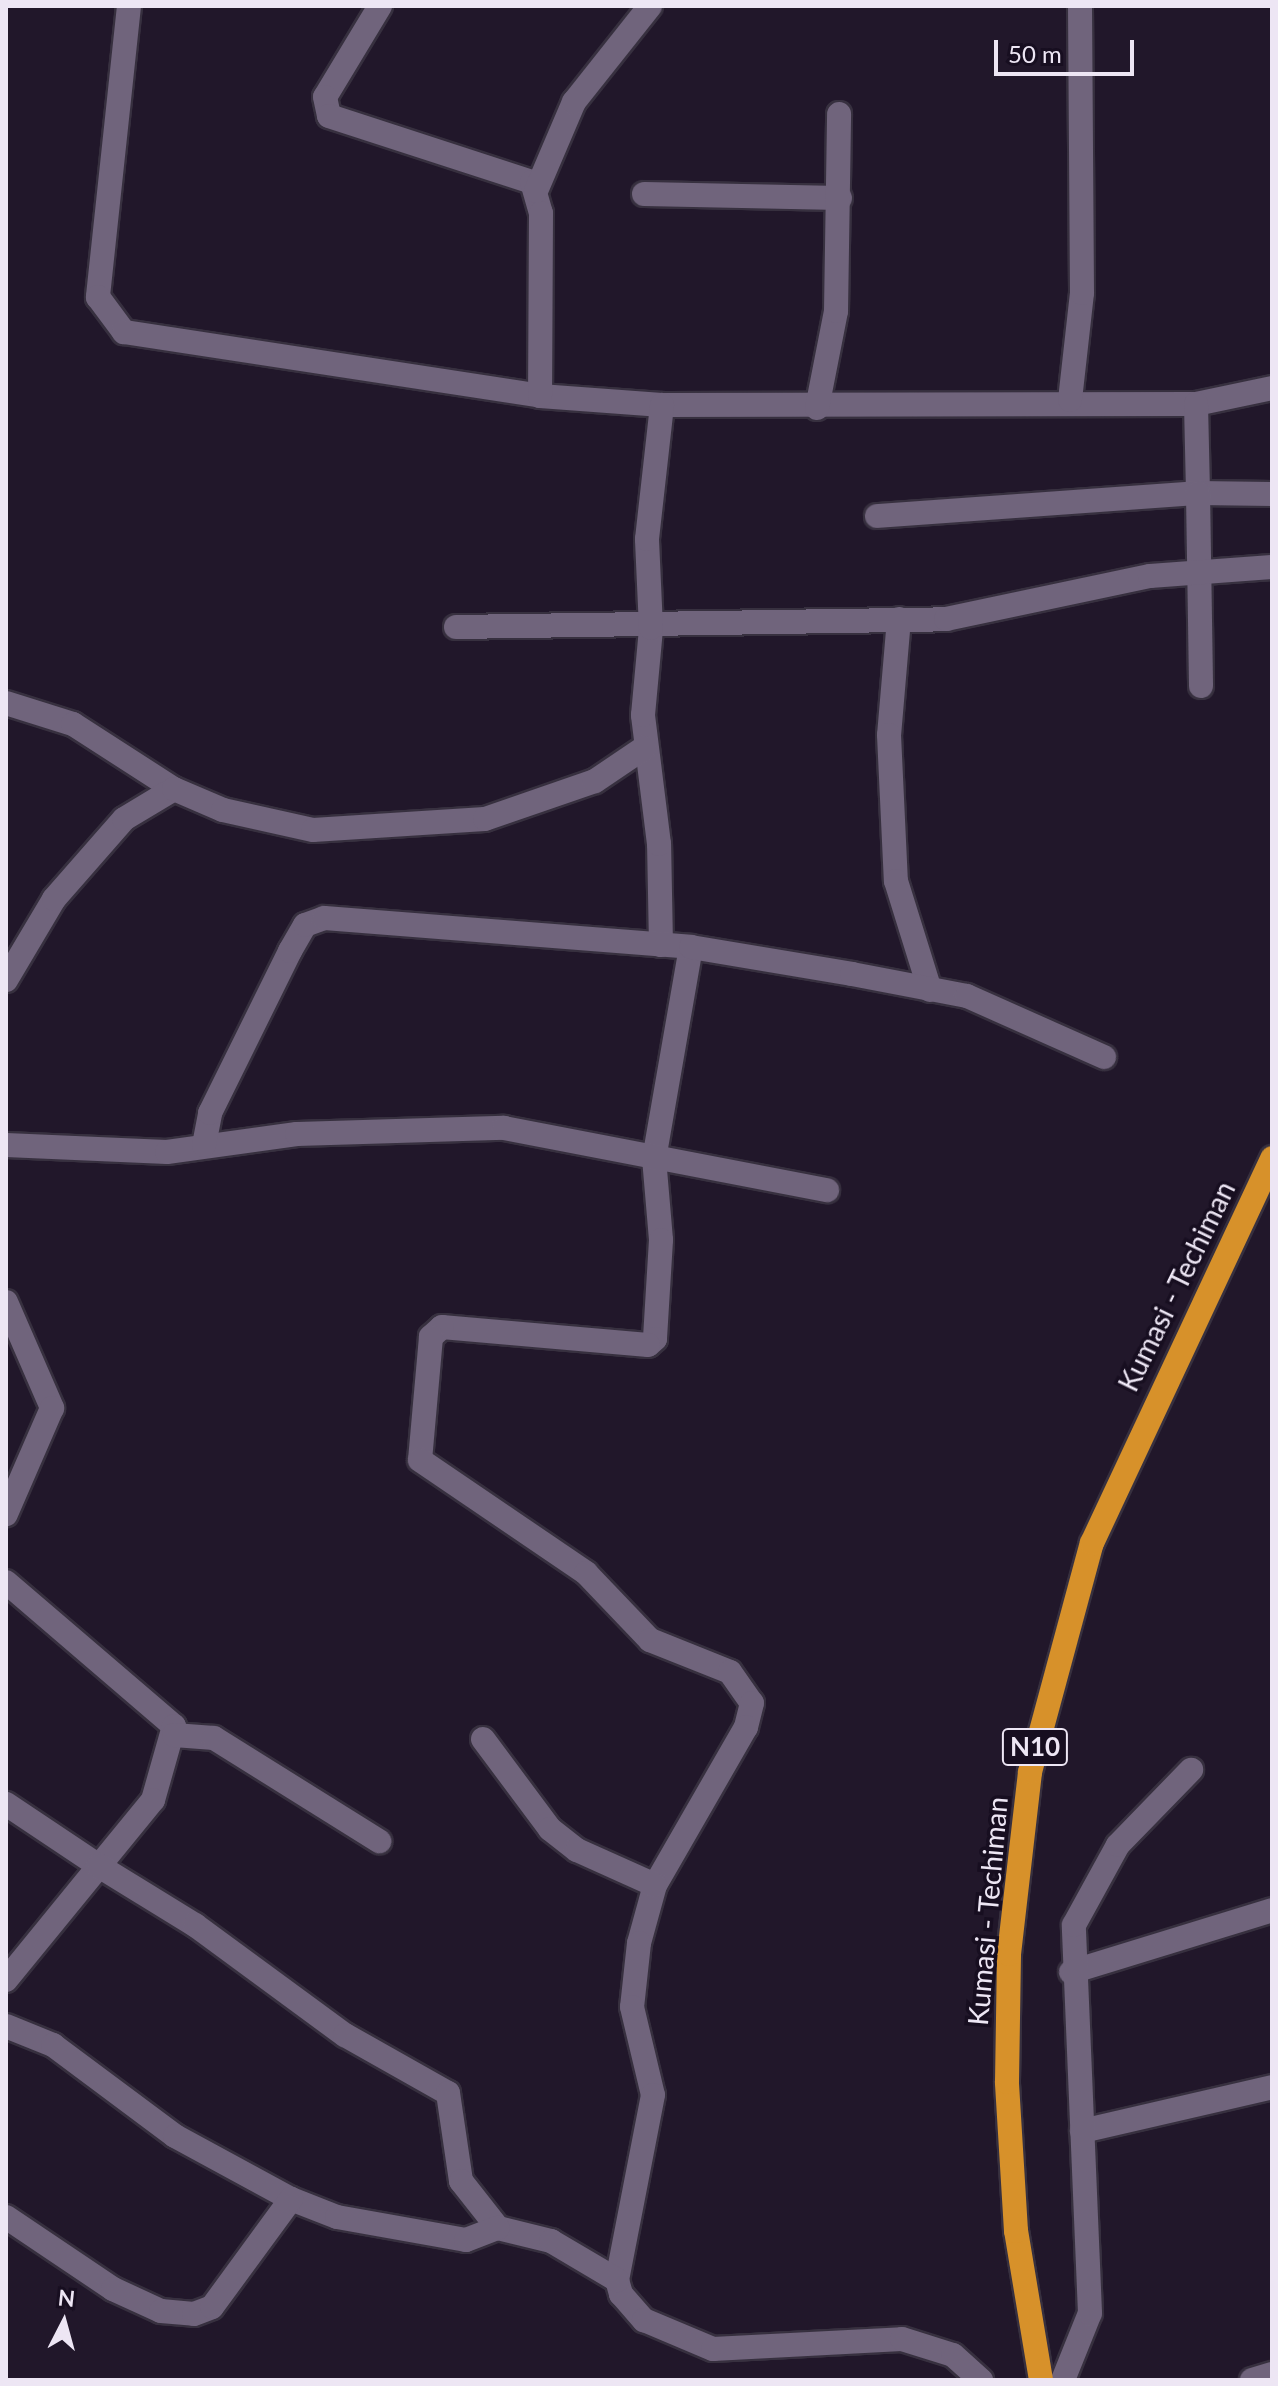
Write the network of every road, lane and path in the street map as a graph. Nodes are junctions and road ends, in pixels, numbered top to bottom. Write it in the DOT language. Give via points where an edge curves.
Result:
graph roads {
  1 [pos="129,6"];
  2 [pos="380,6"];
  3 [pos="650,6"];
  4 [pos="1080,6"];
  5 [pos="839,114"];
  6 [pos="536,191"];
  7 [pos="644,194"];
  8 [pos="840,198"];
  9 [pos="1272,388"];
  10 [pos="540,396"];
  11 [pos="1070,400"];
  12 [pos="1196,404"];
  13 [pos="662,405"];
  14 [pos="817,408"];
  15 [pos="1198,493"];
  16 [pos="1272,494"];
  17 [pos="877,516"];
  18 [pos="1272,567"];
  19 [pos="1197,575"];
  20 [pos="899,619"];
  21 [pos="456,627"];
  22 [pos="651,628"];
  23 [pos="1201,686"];
  24 [pos="6,703"];
  25 [pos="644,748"];
  26 [pos="174,789"];
  27 [pos="661,945"];
  28 [pos="691,947"];
  29 [pos="6,980"];
  30 [pos="930,990"];
  31 [pos="1104,1057"];
  32 [pos="6,1145"];
  33 [pos="204,1145"];
  34 [pos="654,1158"];
  35 [pos="1272,1158"];
  36 [pos="827,1190"];
  37 [pos="6,1302"];
  38 [pos="6,1514"];
  39 [pos="6,1582"];
  40 [pos="174,1735"];
  41 [pos="483,1739"];
  42 [pos="1191,1770"];
  43 [pos="6,1804"];
  44 [pos="379,1841"];
  45 [pos="99,1866"];
  46 [pos="655,1885"];
  47 [pos="1272,1910"];
  48 [pos="1071,1972"];
  49 [pos="6,1980"];
  50 [pos="6,2026"];
  51 [pos="1272,2087"];
  52 [pos="1082,2131"];
  53 [pos="291,2199"];
  54 [pos="6,2217"];
  55 [pos="498,2228"];
  56 [pos="617,2280"];
  57 [pos="1272,2374"];
  58 [pos="981,2380"];
  59 [pos="1041,2380"];
  60 [pos="1063,2380"];
  61 [pos="1252,2380"];
  1 -- 10 [label="street" via="98,297 116,325 124,332"];
  2 -- 6 [label="street" via="325,97 329,116 522,173"];
  3 -- 6 [label="street" via="574,102"];
  4 -- 11 [label="street" via="1082,293"];
  5 -- 8 [label="street"];
  6 -- 10 [label="street"];
  7 -- 8 [label="street"];
  8 -- 14 [label="street" via="836,311"];
  9 -- 12 [label="street"];
  10 -- 13 [label="street"];
  11 -- 12 [label="street"];
  11 -- 14 [label="street"];
  12 -- 15 [label="street"];
  13 -- 14 [label="street"];
  13 -- 22 [label="street" via="647,539"];
  15 -- 16 [label="street"];
  15 -- 17 [label="street"];
  15 -- 19 [label="street"];
  18 -- 19 [label="street"];
  19 -- 20 [label="street" via="1150,576 978,615"];
  19 -- 23 [label="street"];
  20 -- 22 [label="street"];
  20 -- 30 [label="street" via="889,735 896,881"];
  21 -- 22 [label="street"];
  22 -- 25 [label="street"];
  24 -- 26 [label="street" via="73,724"];
  25 -- 26 [label="street" via="539,806 485,819 313,830 223,810"];
  25 -- 27 [label="street" via="659,844"];
  26 -- 29 [label="street" via="124,819 54,899"];
  27 -- 28 [label="street"];
  27 -- 33 [label="street" via="349,917 305,925 210,1113"];
  28 -- 30 [label="street"];
  28 -- 34 [label="street"];
  30 -- 31 [label="street" via="1042,1024"];
  32 -- 33 [label="street" via="167,1152"];
  33 -- 34 [label="street" via="297,1134 504,1128"];
  34 -- 36 [label="street"];
  34 -- 46 [label="street" via="661,1240 652,1343 442,1327 431,1337 420,1460 586,1573 650,1640 719,1666 749,1693 746,1727"];
  35 -- 59 [label="highway, Kumasi - Techiman / N10" via="1092,1543 1030,1772 1009,1954 1007,2082 1016,2231"];
  37 -- 38 [label="street" via="52,1408"];
  39 -- 40 [label="street" via="170,1719"];
  40 -- 44 [label="street" via="214,1738"];
  40 -- 45 [label="street" via="153,1800"];
  41 -- 46 [label="street" via="550,1829 577,1850"];
  42 -- 48 [label="street" via="1095,1877 1074,1925"];
  43 -- 45 [label="street"];
  45 -- 49 [label="street"];
  45 -- 55 [label="street" via="195,1925 345,2035 448,2093 461,2181"];
  46 -- 56 [label="street" via="632,2007 650,2067 651,2128"];
  47 -- 48 [label="street"];
  48 -- 52 [label="street"];
  50 -- 53 [label="street" via="53,2045 175,2136"];
  51 -- 52 [label="street"];
  52 -- 60 [label="street" via="1090,2313"];
  53 -- 54 [label="street" via="212,2307 194,2314 161,2311 113,2289"];
  53 -- 55 [label="street" via="337,2217 466,2240"];
  55 -- 56 [label="street" via="551,2241"];
  56 -- 58 [label="street" via="644,2320 713,2349 902,2339 940,2348"];
  57 -- 61 [label="street"];
}
